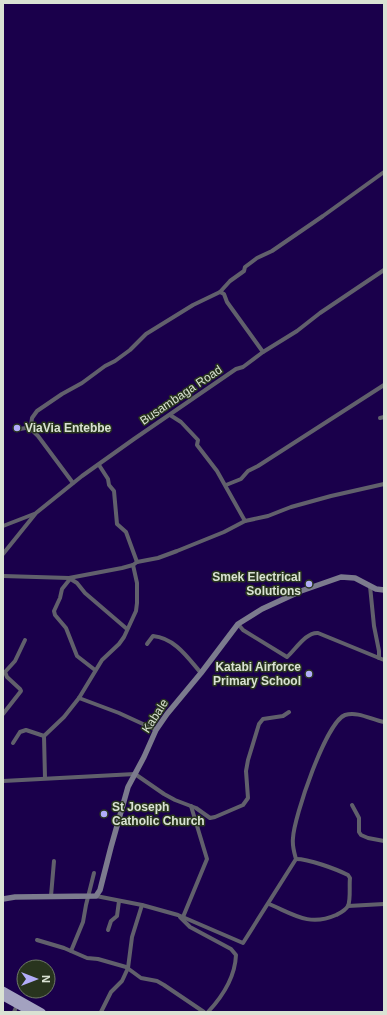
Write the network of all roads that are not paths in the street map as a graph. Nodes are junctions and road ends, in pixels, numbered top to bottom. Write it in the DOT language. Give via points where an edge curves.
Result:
graph roads {
  1 [pos="384,172"];
  2 [pos="384,270"];
  3 [pos="220,292"];
  4 [pos="263,352"];
  5 [pos="384,385"];
  6 [pos="170,415"];
  7 [pos="31,427"];
  8 [pos="20,430"];
  9 [pos="99,465"];
  10 [pos="73,484"];
  11 [pos="384,484"];
  12 [pos="226,485"];
  13 [pos="36,512"];
  14 [pos="245,521"];
  15 [pos="3,526"];
  16 [pos="3,554"];
  17 [pos="137,562"];
  18 [pos="133,565"];
  19 [pos="3,576"];
  20 [pos="70,579"];
  21 [pos="370,586"];
  22 [pos="384,590"];
  23 [pos="238,624"];
  24 [pos="127,629"];
  25 [pos="25,640"];
  26 [pos="147,644"];
  27 [pos="379,658"];
  28 [pos="384,660"];
  29 [pos="95,670"];
  30 [pos="201,673"];
  31 [pos="79,698"];
  32 [pos="289,712"];
  33 [pos="3,714"];
  34 [pos="384,722"];
  35 [pos="156,730"];
  36 [pos="44,736"];
  37 [pos="13,743"];
  38 [pos="135,774"];
  39 [pos="46,778"];
  40 [pos="3,781"];
  41 [pos="352,804"];
  42 [pos="191,806"];
  43 [pos="384,841"];
  44 [pos="296,859"];
  45 [pos="54,861"];
  46 [pos="94,874"];
  47 [pos="51,896"];
  48 [pos="96,896"];
  49 [pos="89,898"];
  50 [pos="3,899"];
  51 [pos="119,901"];
  52 [pos="268,904"];
  53 [pos="384,904"];
  54 [pos="142,905"];
  55 [pos="348,906"];
  56 [pos="178,915"];
  57 [pos="183,917"];
  58 [pos="108,930"];
  59 [pos="37,940"];
  60 [pos="71,951"];
  61 [pos="128,968"];
  62 [pos="3,990"];
  63 [pos="3,997"];
  64 [pos="17,1005"];
  65 [pos="14,1012"];
  66 [pos="30,1012"];
  67 [pos="42,1012"];
  68 [pos="102,1012"];
  69 [pos="204,1012"];
  70 [pos="208,1012"];
  1 -- 3 [label="street" via="272,251 257,258"];
  2 -- 4 [label="street, Busambaga Road"];
  3 -- 4 [label="street" via="224,294"];
  3 -- 7 [label="street" via="193,304 146,334 115,361 47,404 32,418"];
  4 -- 6 [label="street, Busambaga Road"];
  5 -- 12 [label="street" via="248,471 241,479"];
  6 -- 9 [label="street, Busambaga Road"];
  6 -- 12 [label="street" via="181,422 198,440 197,445"];
  7 -- 8 [label="street"];
  7 -- 10 [label="street"];
  9 -- 10 [label="street, Busambaga Road"];
  9 -- 17 [label="street" via="114,491 117,524 126,532"];
  10 -- 13 [label="street, Busambaga Road"];
  11 -- 14 [label="street" via="331,496"];
  12 -- 14 [label="street"];
  13 -- 15 [label="street"];
  13 -- 16 [label="street, Busambaga Road"];
  14 -- 17 [label="street" via="177,551"];
  17 -- 18 [label="street"];
  18 -- 20 [label="street"];
  18 -- 24 [label="street" via="138,594 136,611"];
  19 -- 20 [label="street"];
  20 -- 24 [label="street"];
  20 -- 29 [label="street" via="62,589 54,611 55,615 66,628 77,656"];
  21 -- 22 [label="street, Kabale"];
  21 -- 23 [label="street, Kabale" via="356,578 341,576 300,591"];
  21 -- 27 [label="street"];
  23 -- 27 [label="street" via="243,630 288,657 305,638 318,633"];
  23 -- 30 [label="street, Kabale"];
  24 -- 29 [label="street" via="119,644"];
  25 -- 33 [label="street" via="15,661 5,672 21,691"];
  26 -- 30 [label="street" via="153,636 170,641"];
  27 -- 28 [label="street"];
  29 -- 31 [label="street"];
  30 -- 35 [label="street, Kabale"];
  31 -- 35 [label="street"];
  31 -- 36 [label="street"];
  32 -- 42 [label="street" via="283,716 263,719 259,724 248,760 248,798 243,805 215,818 210,818"];
  34 -- 44 [label="street" via="360,715 345,715 339,718 312,771 301,804 293,837 292,848"];
  35 -- 38 [label="street, Kabale"];
  36 -- 37 [label="street" via="26,730 20,732"];
  36 -- 39 [label="street"];
  38 -- 39 [label="street"];
  38 -- 42 [label="street" via="164,794"];
  38 -- 48 [label="street, Kabale" via="124,799 100,890"];
  39 -- 40 [label="street"];
  41 -- 43 [label="street" via="359,818 361,835"];
  42 -- 57 [label="street" via="208,860"];
  44 -- 52 [label="street"];
  44 -- 55 [label="street" via="303,859 348,876"];
  45 -- 47 [label="street"];
  46 -- 49 [label="street"];
  47 -- 49 [label="street"];
  47 -- 50 [label="street"];
  48 -- 49 [label="street"];
  48 -- 51 [label="street"];
  49 -- 60 [label="street" via="83,922"];
  51 -- 54 [label="street"];
  51 -- 58 [label="street" via="117,916 111,921"];
  52 -- 55 [label="street" via="298,917 315,921 342,913"];
  52 -- 57 [label="street" via="243,943"];
  53 -- 55 [label="street"];
  54 -- 56 [label="street"];
  54 -- 61 [label="street" via="132,937"];
  56 -- 57 [label="street"];
  56 -- 70 [label="street" via="190,927 231,949 236,955 229,984"];
  59 -- 60 [label="street"];
  60 -- 61 [label="street" via="87,958"];
  61 -- 68 [label="street" via="122,980 111,992"];
  61 -- 69 [label="street" via="141,978 164,985"];
  62 -- 67 [label="highway"];
  63 -- 64 [label="highway"];
  64 -- 65 [label="street"];
  64 -- 66 [label="highway"];
}
